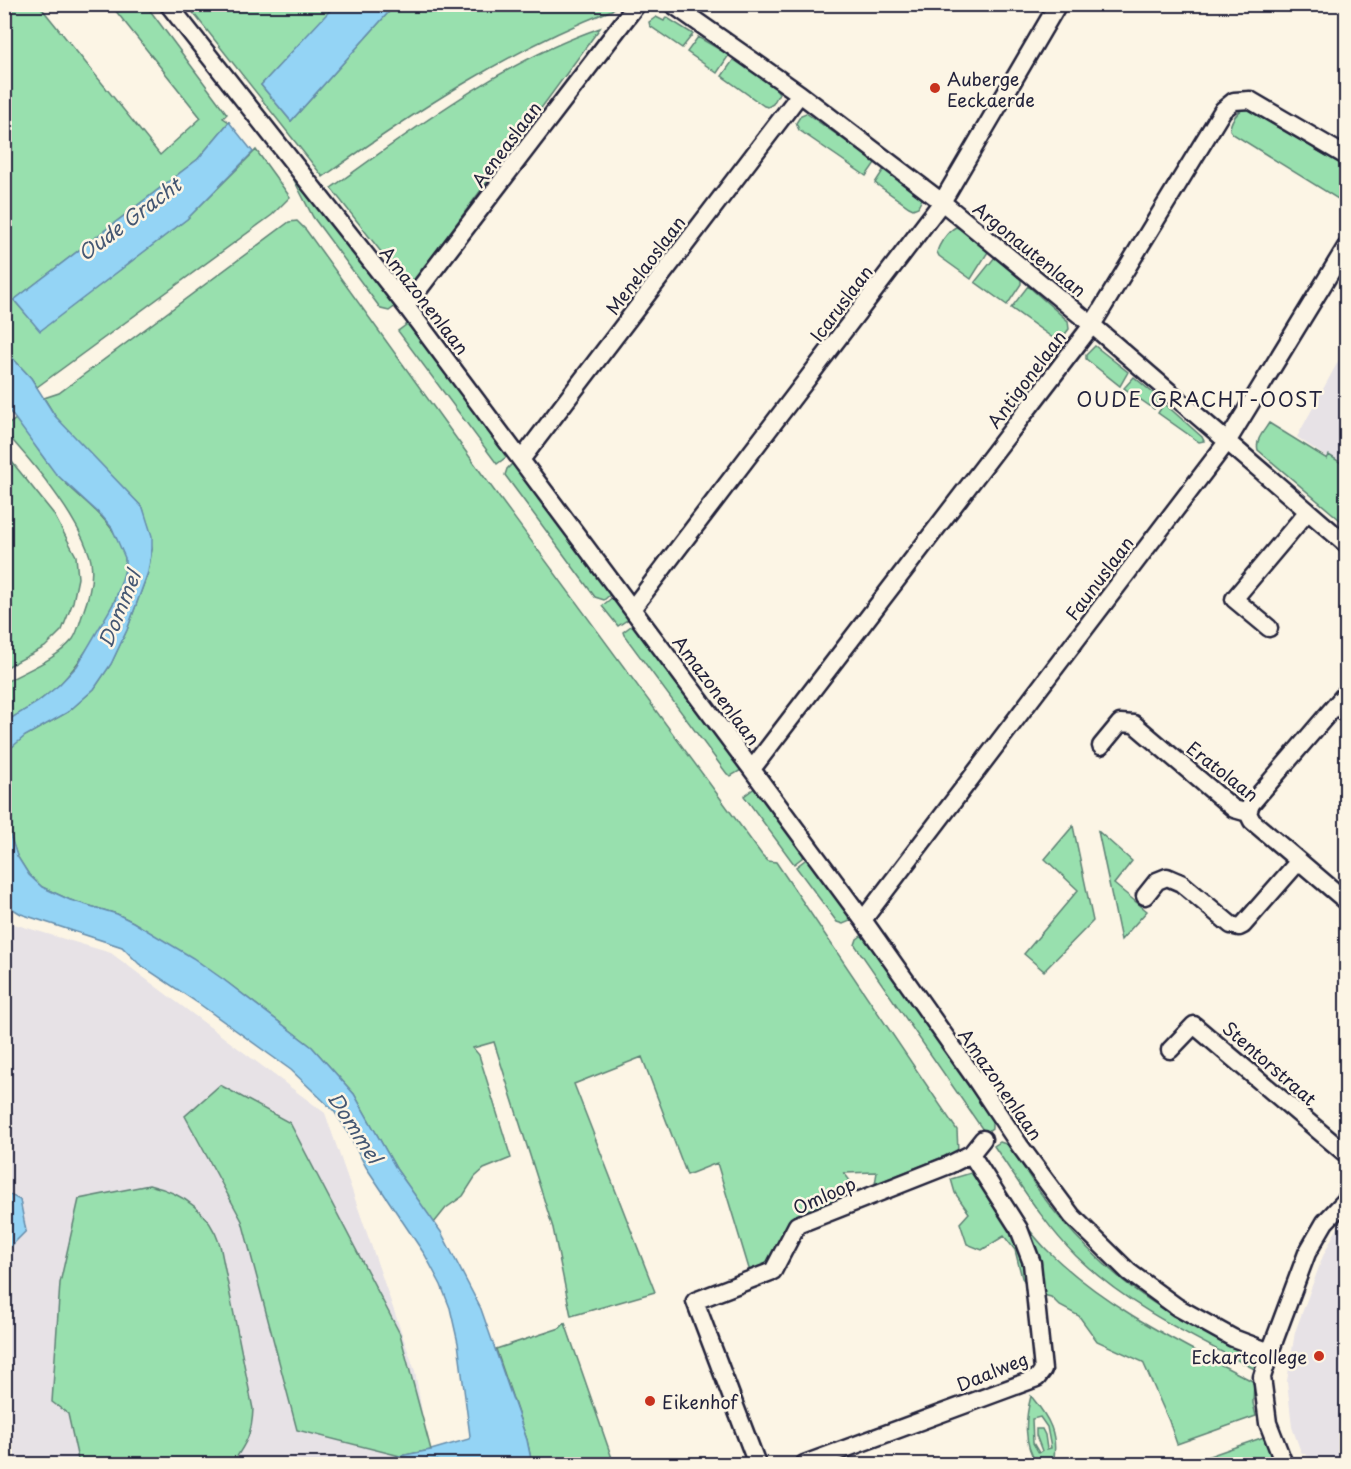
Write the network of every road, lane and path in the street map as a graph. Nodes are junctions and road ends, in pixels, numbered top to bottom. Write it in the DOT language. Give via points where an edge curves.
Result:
graph roads {
  1 [pos="168,4"];
  2 [pos="637,4"];
  3 [pos="672,4"];
  4 [pos="1058,4"];
  5 [pos="800,94"];
  6 [pos="1347,156"];
  7 [pos="942,202"];
  8 [pos="1347,247"];
  9 [pos="406,306"];
  10 [pos="1092,325"];
  11 [pos="1227,442"];
  12 [pos="521,460"];
  13 [pos="1308,511"];
  14 [pos="1347,544"];
  15 [pos="632,609"];
  16 [pos="1269,628"];
  17 [pos="1347,693"];
  18 [pos="1101,746"];
  19 [pos="752,770"];
  20 [pos="1248,813"];
  21 [pos="1299,861"];
  22 [pos="1145,896"];
  23 [pos="1347,901"];
  24 [pos="863,920"];
  25 [pos="1170,1050"];
  26 [pos="983,1139"];
  27 [pos="971,1154"];
  28 [pos="1347,1154"];
  29 [pos="1347,1200"];
  30 [pos="1270,1352"];
  31 [pos="757,1464"];
  32 [pos="804,1464"];
  33 [pos="1284,1464"];
  1 -- 9 [label="street, Amazonenlaan"];
  2 -- 9 [label="street, Aeneaslaan"];
  3 -- 5 [label="street, Argonautenlaan"];
  4 -- 7 [label="street, Icaruslaan"];
  5 -- 7 [label="street, Argonautenlaan"];
  5 -- 12 [label="street, Menelaoslaan"];
  6 -- 10 [label="street, Antigonelaan" via="1250,100 1234,101 1223,110"];
  7 -- 10 [label="street, Argonautenlaan"];
  7 -- 15 [label="street, Icaruslaan"];
  8 -- 11 [label="street, Faunuslaan"];
  9 -- 12 [label="street, Amazonenlaan"];
  10 -- 11 [label="street, Argonautenlaan"];
  10 -- 19 [label="street, Antigonelaan"];
  11 -- 13 [label="street, Argonautenlaan"];
  11 -- 24 [label="street, Faunuslaan"];
  12 -- 15 [label="street, Amazonenlaan"];
  13 -- 14 [label="street, Argonautenlaan"];
  13 -- 16 [label="street" via="1234,598"];
  15 -- 19 [label="street, Amazonenlaan"];
  17 -- 20 [label="street" via="1251,804"];
  18 -- 20 [label="street, Eratolaan" via="1120,723 1134,724 1234,809"];
  19 -- 24 [label="street, Amazonenlaan"];
  20 -- 21 [label="street, Eratolaan" via="1252,821"];
  21 -- 22 [label="street" via="1239,927 1231,925 1181,883 1167,877 1157,881"];
  21 -- 23 [label="street, Eratolaan"];
  24 -- 30 [label="street, Amazonenlaan" via="1072,1216 1129,1272 1177,1307 1233,1338"];
  25 -- 28 [label="street, Stentorstraat" via="1194,1025"];
  26 -- 27 [label="street, Omloop"];
  27 -- 31 [label="street, Omloop" via="797,1225 773,1271 695,1301"];
  27 -- 32 [label="street, Daalweg" via="1019,1229 1032,1263 1043,1370 1037,1378"];
  29 -- 30 [label="street" via="1326,1222 1307,1253"];
  30 -- 33 [label="street" via="1262,1377 1268,1423"];
}
